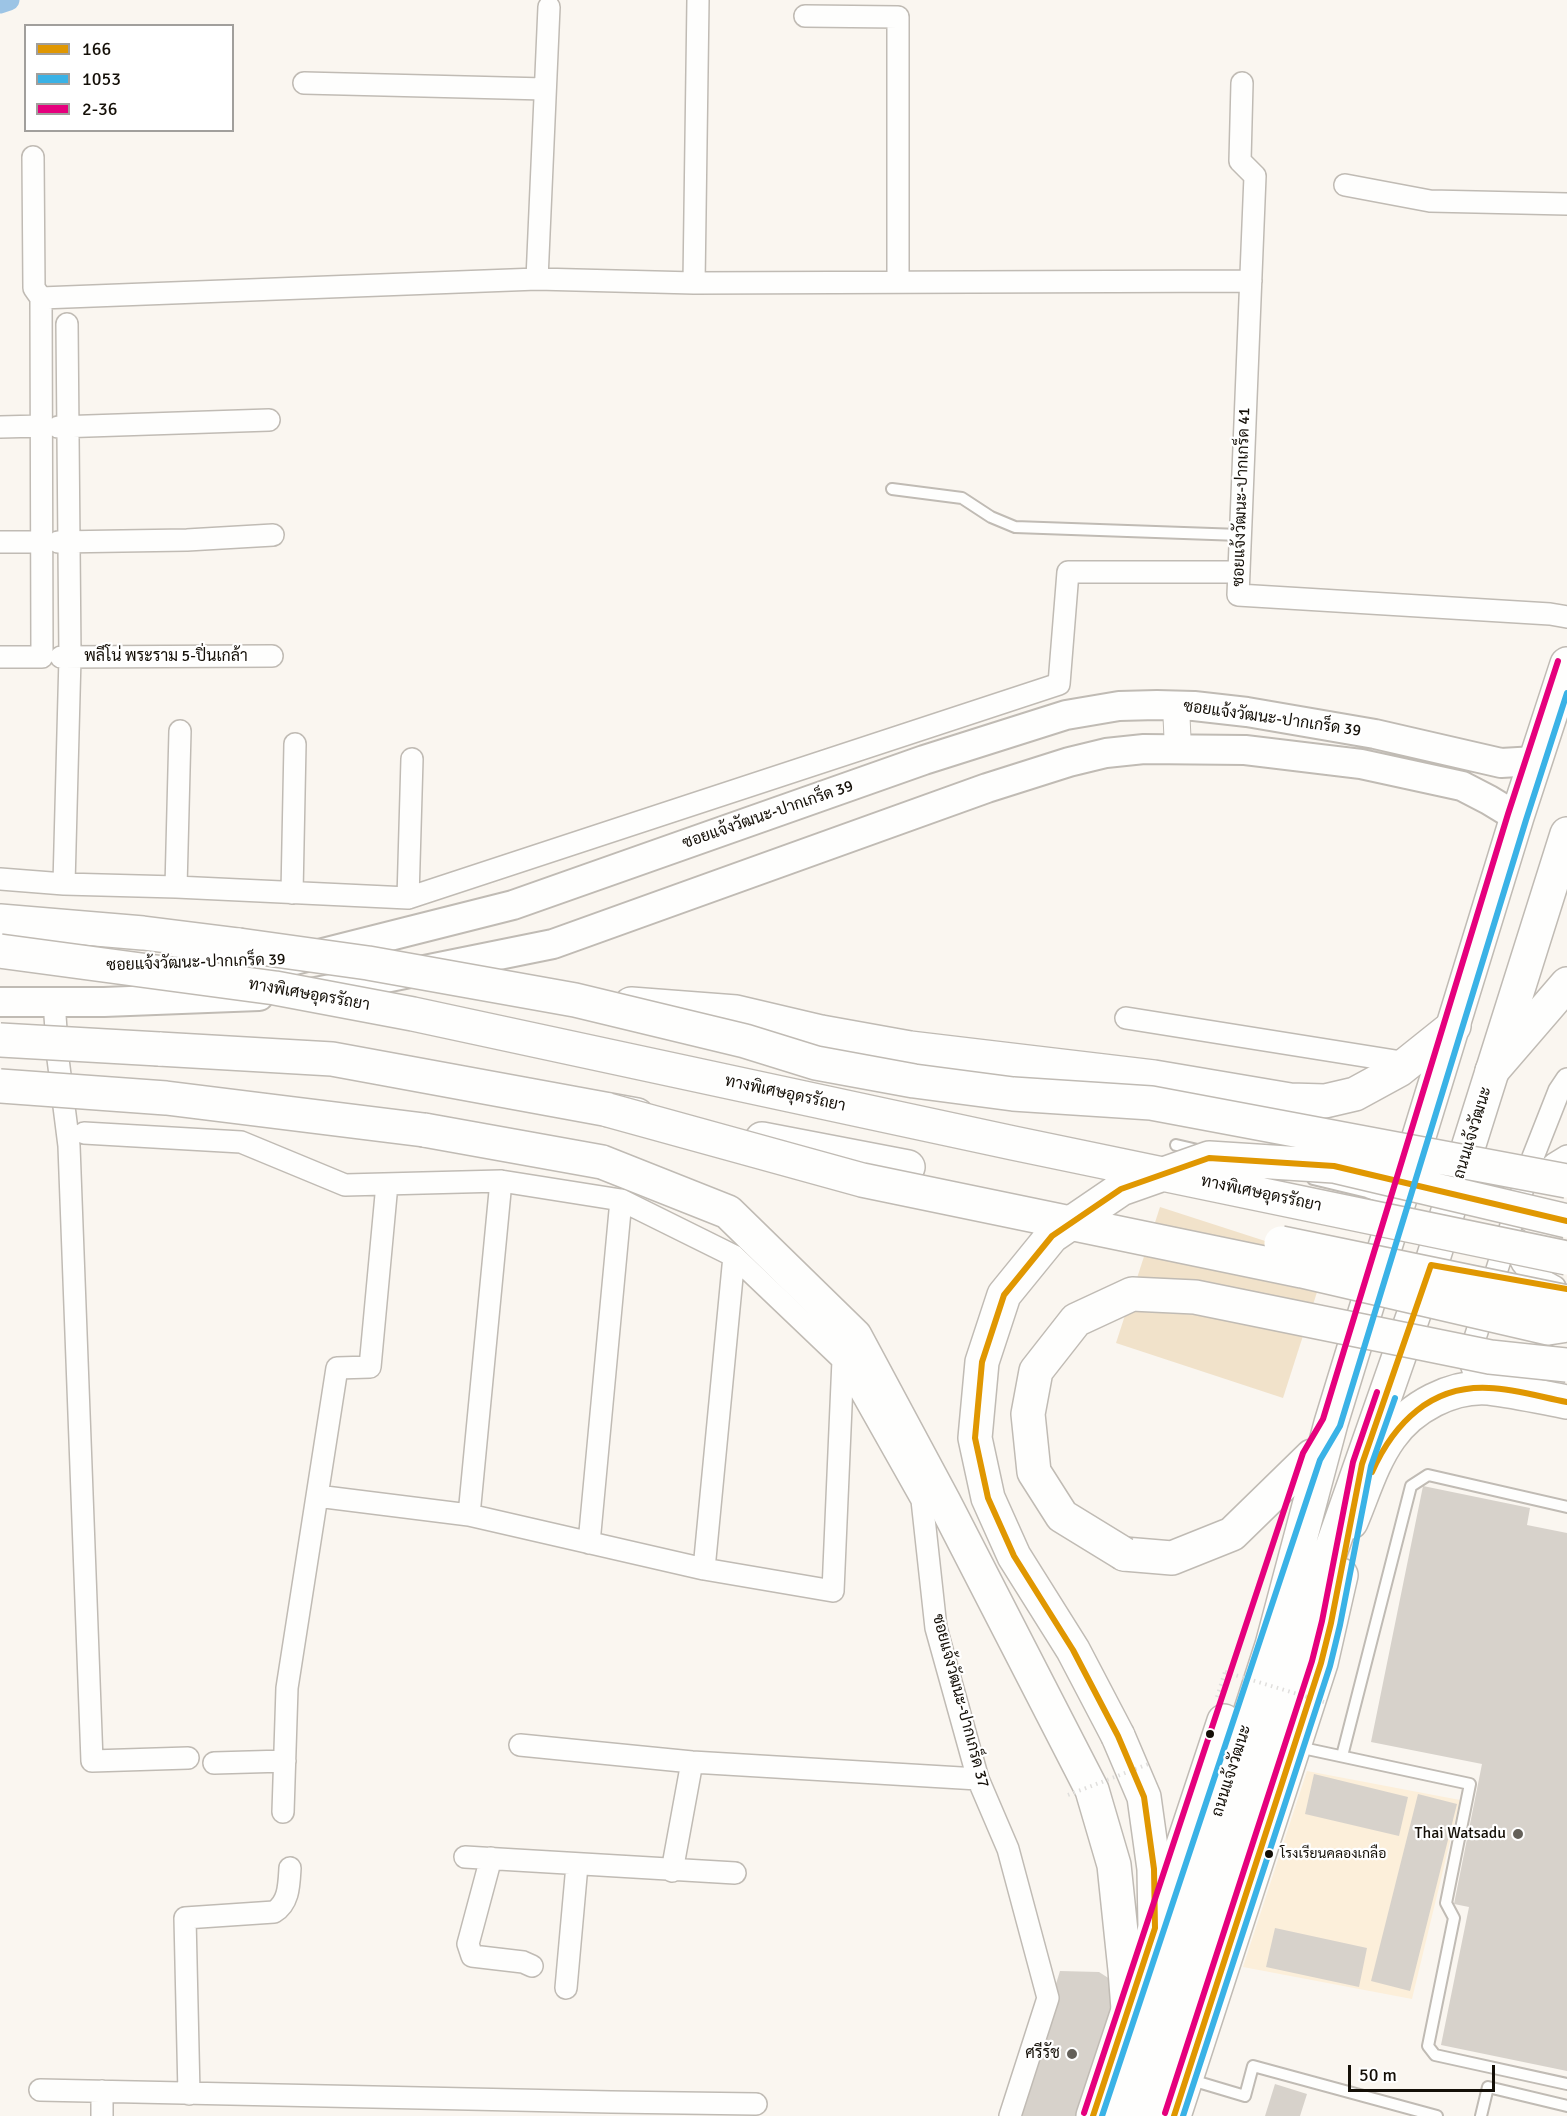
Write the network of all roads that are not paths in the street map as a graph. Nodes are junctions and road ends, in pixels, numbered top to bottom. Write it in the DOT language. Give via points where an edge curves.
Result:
graph roads {
  1 [pos="698,0"];
  2 [pos="549,7"];
  3 [pos="805,16"];
  4 [pos="1242,82"];
  5 [pos="304,83"];
  6 [pos="545,89"];
  7 [pos="33,157"];
  8 [pos="1344,185"];
  9 [pos="1567,204"];
  10 [pos="537,279"];
  11 [pos="1251,281"];
  12 [pos="897,282"];
  13 [pos="694,284"];
  14 [pos="41,298"];
  15 [pos="67,324"];
  16 [pos="269,420"];
  17 [pos="56,426"];
  18 [pos="0,427"];
  19 [pos="892,489"];
  20 [pos="273,535"];
  21 [pos="1240,535"];
  22 [pos="0,542"];
  23 [pos="57,542"];
  24 [pos="1239,572"];
  25 [pos="1567,617"];
  26 [pos="272,656"];
  27 [pos="0,657"];
  28 [pos="58,657"];
  29 [pos="1567,664"];
  30 [pos="1176,706"];
  31 [pos="180,731"];
  32 [pos="295,744"];
  33 [pos="1178,749"];
  34 [pos="412,759"];
  35 [pos="1536,760"];
  36 [pos="1517,818"];
  37 [pos="1567,834"];
  38 [pos="0,879"];
  39 [pos="64,884"];
  40 [pos="176,888"];
  41 [pos="292,893"];
  42 [pos="408,898"];
  43 [pos="0,921"];
  44 [pos="0,951"];
  45 [pos="0,965"];
  46 [pos="1567,984"];
  47 [pos="575,1000"];
  48 [pos="54,1001"];
  49 [pos="0,1002"];
  50 [pos="1126,1018"];
  51 [pos="1454,1026"];
  52 [pos="0,1040"];
  53 [pos="1408,1063"];
  54 [pos="1492,1071"];
  55 [pos="1567,1079"];
  56 [pos="0,1086"];
  57 [pos="608,1110"];
  58 [pos="84,1133"];
  59 [pos="1176,1145"];
  60 [pos="1567,1156"];
  61 [pos="1567,1180"];
  62 [pos="501,1181"];
  63 [pos="387,1184"];
  64 [pos="1520,1198"];
  65 [pos="621,1200"];
  66 [pos="1399,1204"];
  67 [pos="1567,1206"];
  68 [pos="1567,1221"];
  69 [pos="734,1256"];
  70 [pos="1431,1265"];
  71 [pos="1498,1268"];
  72 [pos="1522,1276"];
  73 [pos="1564,1284"];
  74 [pos="1567,1326"];
  75 [pos="843,1360"];
  76 [pos="1567,1365"];
  77 [pos="1487,1388"];
  78 [pos="1567,1402"];
  79 [pos="1331,1423"];
  80 [pos="1312,1456"];
  81 [pos="1362,1464"];
  82 [pos="317,1496"];
  83 [pos="1567,1507"];
  84 [pos="469,1515"];
  85 [pos="1351,1522"];
  86 [pos="589,1543"];
  87 [pos="704,1569"];
  88 [pos="520,1745"];
  89 [pos="1294,1746"];
  90 [pos="1342,1756"];
  91 [pos="189,1758"];
  92 [pos="285,1761"];
  93 [pos="692,1762"];
  94 [pos="214,1763"];
  95 [pos="978,1779"];
  96 [pos="283,1812"];
  97 [pos="465,1857"];
  98 [pos="491,1858"];
  99 [pos="577,1865"];
  100 [pos="290,1868"];
  101 [pos="672,1871"];
  102 [pos="735,1873"];
  103 [pos="1155,1928"];
  104 [pos="532,1966"];
  105 [pos="566,1989"];
  106 [pos="1171,1999"];
  107 [pos="1128,2009"];
  108 [pos="1185,2078"];
  109 [pos="1567,2084"];
  110 [pos="40,2090"];
  111 [pos="102,2091"];
  112 [pos="189,2094"];
  113 [pos="756,2104"];
  114 [pos="1567,2106"];
  115 [pos="611,2109"];
  116 [pos="102,2116"];
  117 [pos="1010,2116"];
  118 [pos="1094,2116"];
  119 [pos="1120,2116"];
  120 [pos="1145,2116"];
  121 [pos="1174,2116"];
  122 [pos="1437,2116"];
  123 [pos="1481,2116"];
  1 -- 13 [label="street"];
  2 -- 6 [label="street"];
  3 -- 12 [label="street" via="898,17"];
  4 -- 11 [label="street, ซอยแจ้งวัฒนะ-ปากเกร็ด 41" via="1240,161 1255,177"];
  5 -- 6 [label="street"];
  6 -- 10 [label="street"];
  7 -- 14 [label="street" via="34,288"];
  8 -- 9 [label="street" via="1430,201"];
  10 -- 13 [label="street"];
  10 -- 14 [label="street"];
  11 -- 12 [label="street"];
  11 -- 21 [label="street, ซอยแจ้งวัฒนะ-ปากเกร็ด 41"];
  12 -- 13 [label="street"];
  14 -- 17 [label="street"];
  15 -- 17 [label="street"];
  16 -- 17 [label="street"];
  17 -- 18 [label="street"];
  17 -- 23 [label="street"];
  19 -- 21 [label="lane" via="962,498 1015,527"];
  20 -- 23 [label="street"];
  21 -- 24 [label="street, ซอยแจ้งวัฒนะ-ปากเกร็ด 41"];
  22 -- 23 [label="street"];
  23 -- 28 [label="street"];
  24 -- 25 [label="street, ซอยแจ้งวัฒนะ-ปากเกร็ด 41" via="1238,596"];
  24 -- 42 [label="street" via="1068,572 1059,684"];
  26 -- 28 [label="street, พลีโน่ พระราม 5-ปิ่นเกล้า"];
  27 -- 28 [label="street, พลีโน่ พระราม 5-ปิ่นเกล้า"];
  28 -- 39 [label="street"];
  29 -- 35 [label="main road, ถนนแจ้งวัฒนะ"];
  30 -- 33 [label="street"];
  30 -- 35 [label="main road, ซอยแจ้งวัฒนะ-ปากเกร็ด 39" via="1247,712 1375,734 1501,763"];
  30 -- 45 [label="main road, ซอยแจ้งวัฒนะ-ปากเกร็ด 39" via="1119,706 1066,715 924,760 513,905 287,962 103,967"];
  31 -- 40 [label="street"];
  32 -- 41 [label="street"];
  33 -- 36 [label="main road, ซอยแจ้งวัฒนะ-ปากเกร็ด 39" via="1245,750 1361,764 1461,786"];
  33 -- 48 [label="main road, ซอยแจ้งวัฒนะ-ปากเกร็ด 39" via="1106,753 1069,762 553,944 310,993"];
  34 -- 42 [label="street"];
  35 -- 36 [label="main road, ถนนแจ้งวัฒนะ"];
  36 -- 51 [label="main road, ถนนแจ้งวัฒนะ"];
  37 -- 54 [label="main road, ถนนแจ้งวัฒนะ"];
  38 -- 39 [label="street"];
  39 -- 40 [label="street"];
  40 -- 41 [label="street"];
  41 -- 42 [label="street"];
  43 -- 47 [label="main road, bridge" via="143,933 368,963"];
  44 -- 73 [label="main road, ทางพิเศษอุดรรัถยา, bridge" via="229,981 413,1014 1013,1143"];
  46 -- 54 [label="main road"];
  47 -- 53 [label="main road, bridge" via="736,1012 910,1048 1154,1077 1290,1100 1325,1101 1355,1094"];
  47 -- 61 [label="main road, bridge" via="745,1041 816,1063 903,1079 1013,1094 1151,1103"];
  48 -- 49 [label="main road, ซอยแจ้งวัฒนะ-ปากเกร็ด 39"];
  48 -- 91 [label="street" via="69,1146 92,1761"];
  50 -- 53 [label="street"];
  51 -- 53 [label="main road"];
  51 -- 66 [label="main road, ถนนแจ้งวัฒนะ"];
  52 -- 57 [label="main road, bridge" via="332,1059"];
  54 -- 70 [label="main road, ถนนแจ้งวัฒนะ"];
  55 -- 64 [label="street"];
  56 -- 107 [label="main road, bridge" via="166,1098 424,1130 602,1162 728,1212 855,1336 1092,1790 1114,1865"];
  57 -- 73 [label="main road, bridge"];
  57 -- 74 [label="main road, bridge" via="862,1180 1302,1271 1548,1328"];
  58 -- 63 [label="street, ซอยแจ้งวัฒนะ-ปากเกร็ด 37" via="241,1142 345,1185"];
  59 -- 66 [label="lane" via="1367,1192"];
  60 -- 64 [label="street" via="1535,1180"];
  62 -- 63 [label="street, ซอยแจ้งวัฒนะ-ปากเกร็ด 37"];
  62 -- 65 [label="street, ซอยแจ้งวัฒนะ-ปากเกร็ด 37"];
  62 -- 84 [label="street"];
  63 -- 82 [label="street" via="370,1367 337,1368"];
  64 -- 71 [label="street"];
  65 -- 69 [label="street, ซอยแจ้งวัฒนะ-ปากเกร็ด 37"];
  65 -- 86 [label="street"];
  66 -- 79 [label="main road, ถนนแจ้งวัฒนะ"];
  67 -- 72 [label="street" via="1534,1209 1519,1231 1516,1250"];
  68 -- 103 [label="main road, bridge" via="1334,1166 1209,1158 1121,1189 1052,1236 1005,1295 982,1362 975,1438 988,1498 1014,1556 1072,1650 1118,1736 1144,1797 1154,1869"];
  69 -- 75 [label="street, ซอยแจ้งวัฒนะ-ปากเกร็ด 37"];
  69 -- 87 [label="street"];
  70 -- 71 [label="street"];
  70 -- 81 [label="main road, ถนนแจ้งวัฒนะ"];
  71 -- 72 [label="street"];
  71 -- 77 [label="street" via="1471,1359 1475,1378"];
  72 -- 73 [label="street"];
  75 -- 87 [label="street" via="833,1591"];
  75 -- 95 [label="street, ซอยแจ้งวัฒนะ-ปากเกร็ด 37" via="922,1500 936,1628"];
  76 -- 80 [label="main road, bridge" via="1490,1357 1195,1297 1132,1294 1076,1320 1036,1371 1029,1414 1034,1472 1062,1516 1124,1554 1172,1558 1232,1533"];
  77 -- 78 [label="main road"];
  77 -- 85 [label="main road" via="1454,1391 1407,1419 1390,1437 1378,1459"];
  79 -- 80 [label="main road, ถนนแจ้งวัฒนะ"];
  79 -- 106 [label="main road, ถนนแจ้งวัฒนะ"];
  80 -- 103 [label="main road, ถนนแจ้งวัฒนะ"];
  81 -- 85 [label="main road, ถนนแจ้งวัฒนะ"];
  81 -- 106 [label="main road, ถนนแจ้งวัฒนะ"];
  82 -- 84 [label="street"];
  82 -- 92 [label="street" via="287,1688"];
  83 -- 90 [label="lane" via="1428,1475 1411,1486"];
  84 -- 86 [label="street"];
  85 -- 89 [label="main road, ถนนแจ้งวัฒนะ" via="1321,1663"];
  86 -- 87 [label="street"];
  88 -- 93 [label="street"];
  89 -- 90 [label="lane"];
  89 -- 108 [label="main road, ถนนแจ้งวัฒนะ"];
  90 -- 109 [label="lane" via="1470,1784 1446,1903 1454,1918 1428,2046 1435,2055"];
  92 -- 94 [label="street"];
  92 -- 96 [label="street"];
  93 -- 95 [label="street"];
  93 -- 101 [label="street"];
  95 -- 117 [label="street, ซอยแจ้งวัฒนะ-ปากเกร็ด 37" via="1008,1849 1048,1998"];
  97 -- 98 [label="street"];
  98 -- 99 [label="street"];
  98 -- 104 [label="street" via="469,1951 472,1956"];
  99 -- 101 [label="street"];
  99 -- 105 [label="street"];
  100 -- 112 [label="street" via="282,1907 274,1912 185,1918"];
  101 -- 102 [label="street"];
  103 -- 107 [label="main road, ถนนแจ้งวัฒนะ"];
  106 -- 119 [label="main road, ถนนแจ้งวัฒนะ"];
  106 -- 120 [label="main road, ถนนแจ้งวัฒนะ"];
  107 -- 118 [label="main road, ถนนแจ้งวัฒนะ"];
  108 -- 121 [label="main road, ถนนแจ้งวัฒนะ"];
  108 -- 122 [label="lane" via="1245,2096 1253,2066"];
  110 -- 111 [label="street"];
  111 -- 112 [label="street"];
  111 -- 116 [label="street"];
  112 -- 115 [label="street"];
  113 -- 115 [label="street"];
  114 -- 123 [label="lane" via="1488,2087"];
}
